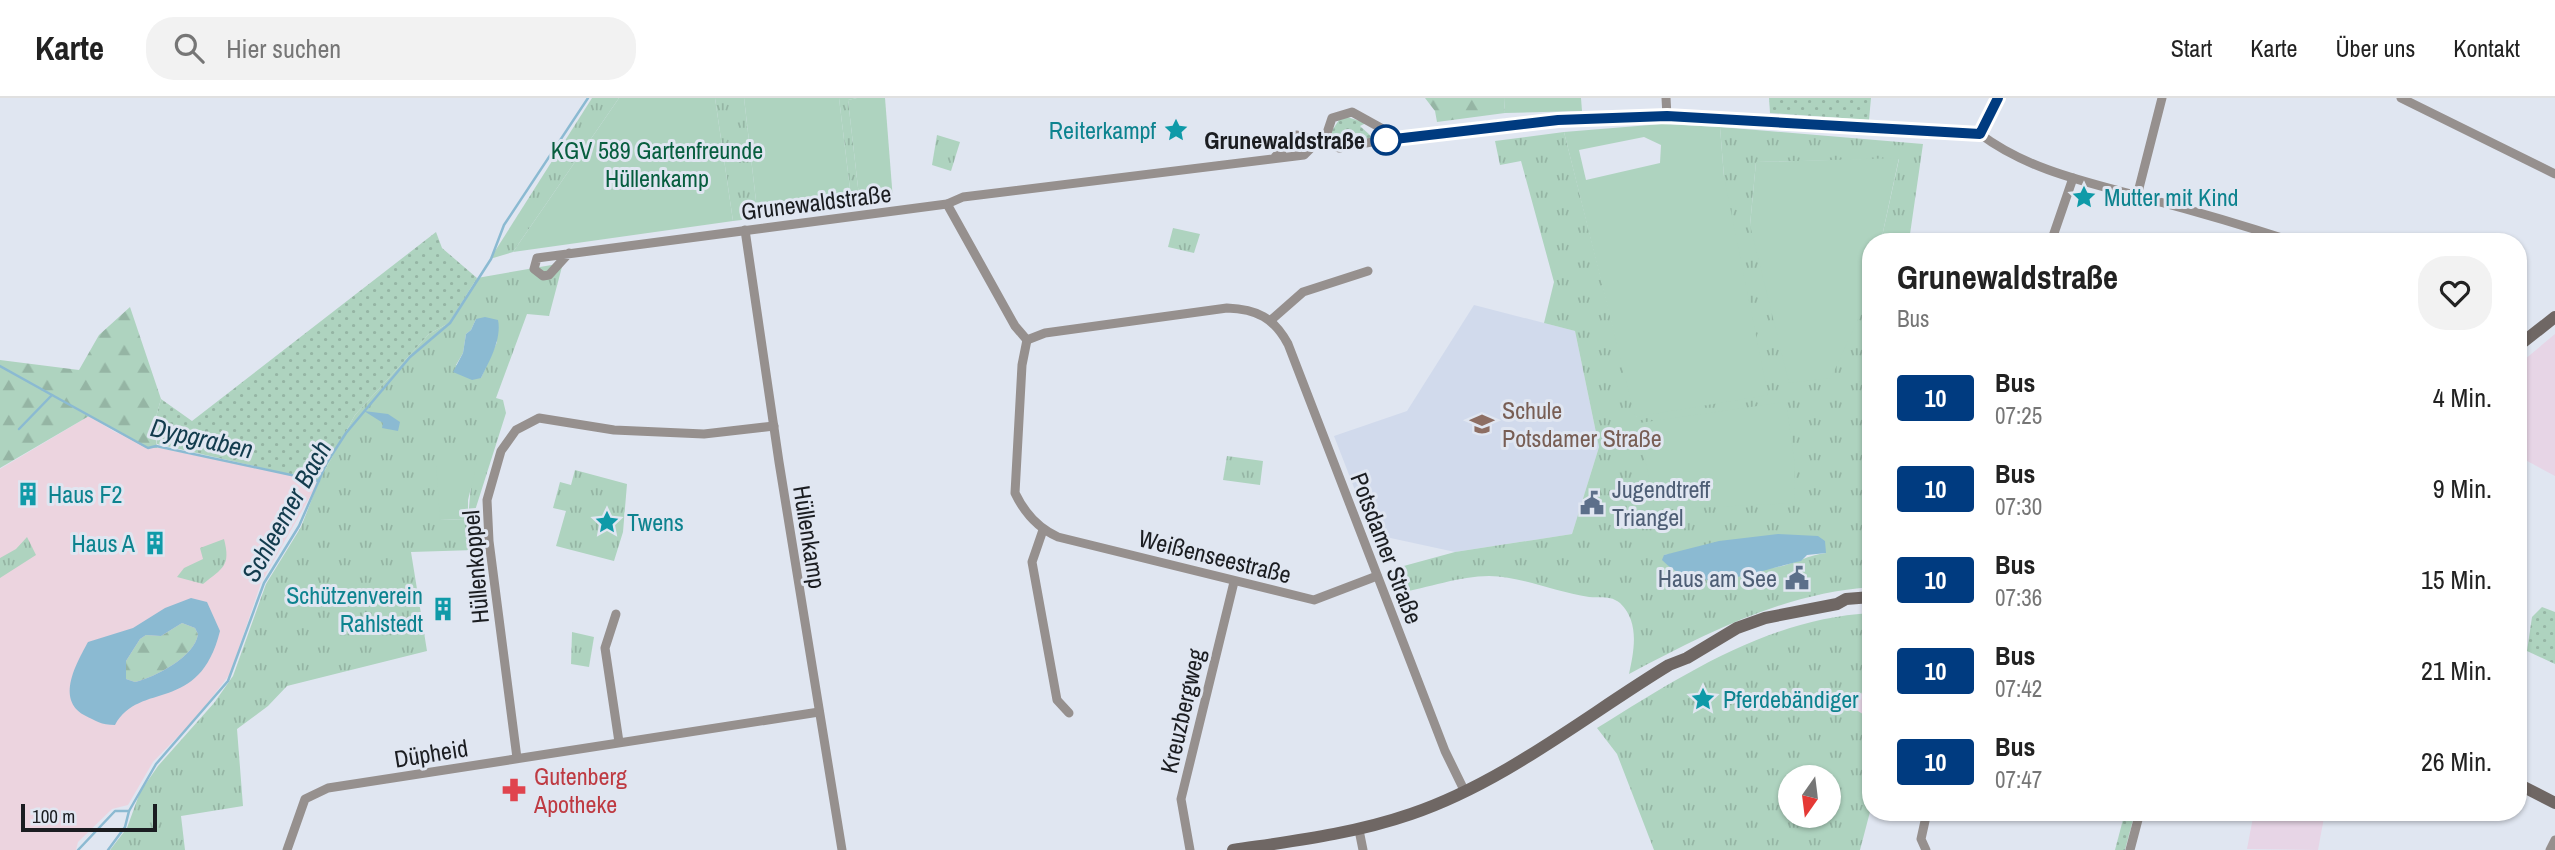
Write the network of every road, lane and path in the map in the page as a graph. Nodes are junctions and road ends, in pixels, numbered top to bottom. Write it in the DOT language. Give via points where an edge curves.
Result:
graph roads {
  1 [pos="1666,98"];
  2 [pos="1998,98"];
  3 [pos="2162,98"];
  4 [pos="2401,98"];
  5 [pos="1667,116"];
  6 [pos="1980,134"];
  7 [pos="1399,138"];
  8 [pos="1275,157"];
  9 [pos="2555,174"];
  10 [pos="2073,178"];
  11 [pos="2137,196"];
  12 [pos="947,204"];
  13 [pos="745,230"];
  14 [pos="2054,233"];
  15 [pos="2250,233"];
  16 [pos="569,253"];
  17 [pos="1368,271"];
  18 [pos="2555,317"];
  19 [pos="1271,320"];
  20 [pos="2527,339"];
  21 [pos="1027,340"];
  22 [pos="774,426"];
  23 [pos="1043,530"];
  24 [pos="1377,576"];
  25 [pos="1234,582"];
  26 [pos="1862,598"];
  27 [pos="1837,604"];
  28 [pos="1862,604"];
  29 [pos="616,614"];
  30 [pos="818,712"];
  31 [pos="1069,713"];
  32 [pos="619,742"];
  33 [pos="517,758"];
  34 [pos="2527,789"];
  35 [pos="1465,792"];
  36 [pos="2555,803"];
  37 [pos="1925,821"];
  38 [pos="2138,821"];
  39 [pos="1359,830"];
  40 [pos="2555,840"];
  41 [pos="287,850"];
  42 [pos="842,850"];
  43 [pos="1189,850"];
  44 [pos="1233,850"];
  45 [pos="1363,850"];
  46 [pos="1926,850"];
  47 [pos="2130,850"];
  48 [pos="2550,850"];
  1 -- 5 [label="street"];
  2 -- 6 [label="street"];
  3 -- 11 [label="street"];
  4 -- 9 [label="street"];
  5 -- 6 [label="street"];
  5 -- 7 [label="street" via="1573,119"];
  6 -- 10 [label="street" via="2006,153"];
  7 -- 7 [label="street" via="1359,114 1343,113 1332,118 1326,136 1330,145 1339,148"];
  8 -- 12 [label="street, Grunewaldstraße" via="963,197"];
  10 -- 11 [label="street"];
  10 -- 14 [label="street"];
  11 -- 15 [label="street"];
  12 -- 13 [label="street, Grunewaldstraße"];
  12 -- 21 [label="street"];
  13 -- 16 [label="street, Grunewaldstraße"];
  13 -- 22 [label="street, Hüllenkamp"];
  17 -- 19 [label="street" via="1303,292"];
  18 -- 20 [label="street"];
  19 -- 21 [label="street" via="1256,311 1227,308 1045,333"];
  19 -- 24 [label="street, Potsdamer Straße" via="1288,344"];
  21 -- 23 [label="street, Weißenseestraße" via="1015,493"];
  22 -- 30 [label="street, Hüllenkamp"];
  22 -- 33 [label="street, Hüllenkoppel" via="704,434 614,430 539,418 516,430 501,451 487,500"];
  23 -- 25 [label="street, Weißenseestraße"];
  23 -- 31 [label="street" via="1032,562 1057,700"];
  24 -- 25 [label="street, Weißenseestraße" via="1314,600"];
  24 -- 35 [label="street, Potsdamer Straße"];
  25 -- 43 [label="street, Kreuzbergweg" via="1181,799"];
  26 -- 27 [label="street"];
  27 -- 28 [label="street"];
  27 -- 35 [label="street" via="1781,616 1669,664"];
  29 -- 32 [label="street" via="605,648"];
  30 -- 32 [label="street, Düpheid"];
  30 -- 42 [label="street, Hüllenkamp"];
  32 -- 33 [label="street, Düpheid"];
  33 -- 41 [label="street, Düpheid" via="316,791 303,802"];
  34 -- 36 [label="street"];
  35 -- 39 [label="street"];
  37 -- 46 [label="street" via="1921,836"];
  38 -- 47 [label="street"];
  39 -- 44 [label="street"];
  39 -- 45 [label="street"];
  40 -- 48 [label="street"];
}
